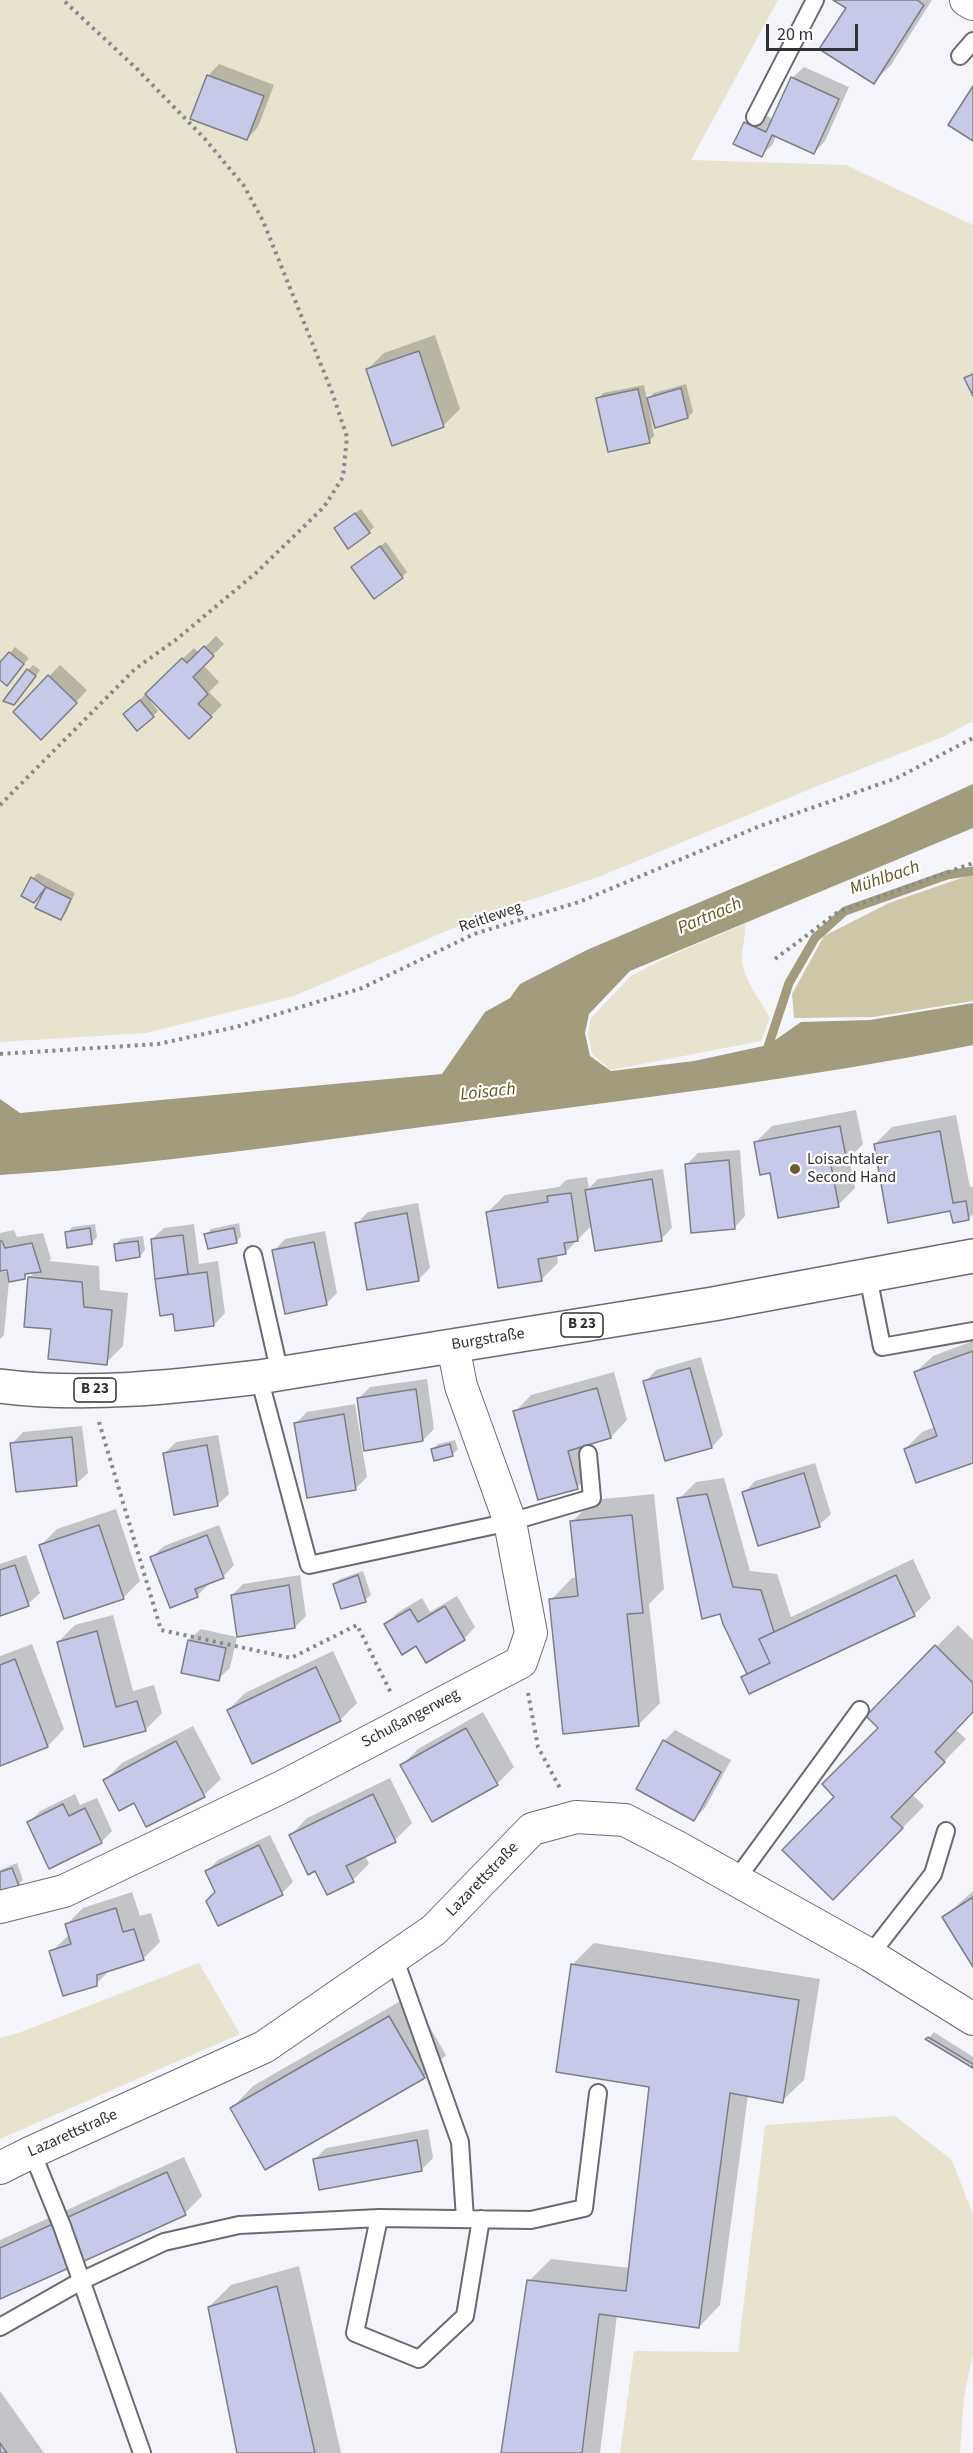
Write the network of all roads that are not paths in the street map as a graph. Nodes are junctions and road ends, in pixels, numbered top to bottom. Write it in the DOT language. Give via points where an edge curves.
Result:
graph roads {
  1 [pos="814,0"];
  2 [pos="966,0"];
  3 [pos="973,4"];
  4 [pos="973,41"];
  5 [pos="960,56"];
  6 [pos="755,117"];
  7 [pos="253,1255"];
  8 [pos="973,1256"];
  9 [pos="868,1276"];
  10 [pos="973,1331"];
  11 [pos="453,1346"];
  12 [pos="269,1375"];
  13 [pos="5,1389"];
  14 [pos="588,1454"];
  15 [pos="510,1522"];
  16 [pos="860,1710"];
  17 [pos="946,1831"];
  18 [pos="736,1880"];
  19 [pos="0,1907"];
  20 [pos="870,1955"];
  21 [pos="394,1957"];
  22 [pos="973,2019"];
  23 [pos="598,2093"];
  24 [pos="32,2152"];
  25 [pos="0,2168"];
  26 [pos="379,2218"];
  27 [pos="473,2219"];
  28 [pos="81,2281"];
  29 [pos="0,2327"];
  30 [pos="142,2453"];
  1 -- 6 [label="lane"];
  2 -- 3 [label="street"];
  4 -- 5 [label="lane"];
  7 -- 12 [label="lane"];
  8 -- 9 [label="main road, Burgstraße / B 23"];
  9 -- 10 [label="lane" via="882,1347"];
  9 -- 11 [label="main road, Burgstraße / B 23"];
  11 -- 12 [label="main road, Burgstraße / B 23"];
  11 -- 15 [label="street" via="461,1386"];
  12 -- 13 [label="main road, Burgstraße / B 23" via="190,1385"];
  12 -- 15 [label="lane" via="309,1565"];
  14 -- 15 [label="lane" via="592,1498"];
  15 -- 19 [label="street, Schußangerweg" via="531,1634 521,1662 284,1786 64,1891"];
  16 -- 18 [label="lane"];
  17 -- 20 [label="lane" via="933,1874"];
  18 -- 20 [label="street, Lazarettstraße"];
  18 -- 21 [label="street, Lazarettstraße" via="625,1820 576,1817 532,1829 434,1930"];
  20 -- 22 [label="street, Lazarettstraße"];
  21 -- 24 [label="street, Lazarettstraße" via="264,2047"];
  21 -- 27 [label="lane" via="460,2142"];
  23 -- 27 [label="lane" via="584,2208 531,2220"];
  24 -- 25 [label="street, Lazarettstraße"];
  24 -- 28 [label="lane"];
  26 -- 27 [label="lane"];
  26 -- 27 [label="lane" via="355,2332 419,2359 465,2316"];
  26 -- 28 [label="lane" via="239,2225 164,2242"];
  28 -- 29 [label="lane"];
  28 -- 30 [label="lane"];
}
